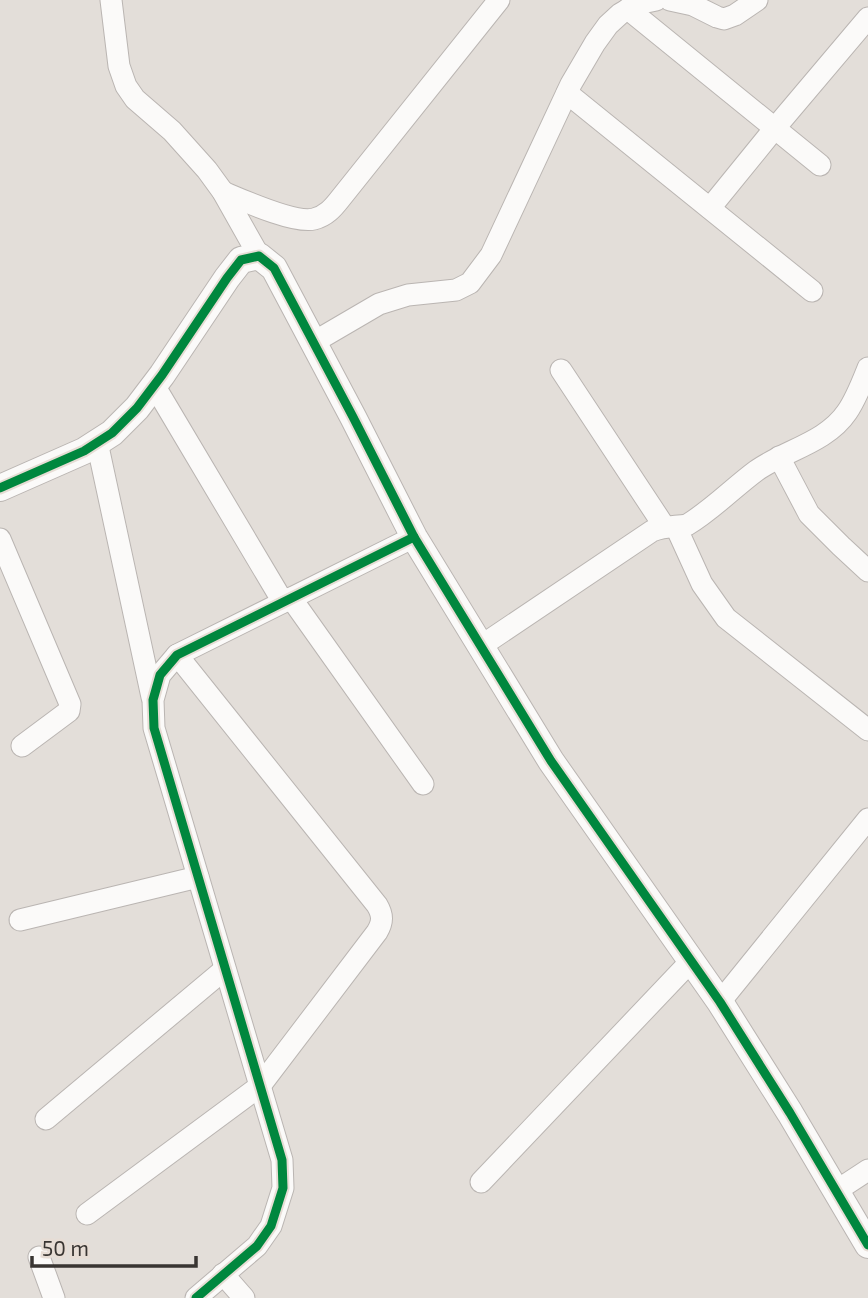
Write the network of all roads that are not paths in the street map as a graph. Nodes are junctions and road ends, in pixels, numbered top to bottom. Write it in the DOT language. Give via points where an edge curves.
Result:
graph roads {
  1 [pos="111,0"];
  2 [pos="499,0"];
  3 [pos="656,0"];
  4 [pos="670,0"];
  5 [pos="757,0"];
  6 [pos="628,9"];
  7 [pos="868,18"];
  8 [pos="567,93"];
  9 [pos="775,128"];
  10 [pos="820,166"];
  11 [pos="223,192"];
  12 [pos="710,208"];
  13 [pos="259,256"];
  14 [pos="812,291"];
  15 [pos="314,342"];
  16 [pos="868,368"];
  17 [pos="561,370"];
  18 [pos="154,385"];
  19 [pos="97,443"];
  20 [pos="779,457"];
  21 [pos="0,488"];
  22 [pos="670,527"];
  23 [pos="414,537"];
  24 [pos="0,539"];
  25 [pos="868,571"];
  26 [pos="287,600"];
  27 [pos="481,646"];
  28 [pos="177,655"];
  29 [pos="153,700"];
  30 [pos="868,730"];
  31 [pos="22,746"];
  32 [pos="423,784"];
  33 [pos="868,819"];
  34 [pos="198,877"];
  35 [pos="20,920"];
  36 [pos="691,961"];
  37 [pos="225,969"];
  38 [pos="720,1002"];
  39 [pos="260,1086"];
  40 [pos="46,1119"];
  41 [pos="868,1170"];
  42 [pos="481,1182"];
  43 [pos="836,1191"];
  44 [pos="87,1214"];
  45 [pos="868,1245"];
  46 [pos="39,1256"];
  47 [pos="223,1274"];
  48 [pos="54,1298"];
  49 [pos="196,1298"];
  50 [pos="244,1298"];
  1 -- 11 [label="street" via="126,86 172,131"];
  2 -- 11 [label="street" via="328,213 303,220"];
  3 -- 6 [label="street"];
  4 -- 5 [label="street" via="724,19"];
  6 -- 8 [label="street" via="608,25"];
  6 -- 9 [label="street"];
  7 -- 9 [label="street"];
  8 -- 12 [label="street"];
  8 -- 15 [label="street" via="491,255 470,283 456,290 408,295 379,304"];
  9 -- 10 [label="street"];
  9 -- 12 [label="street"];
  11 -- 13 [label="street"];
  12 -- 14 [label="street"];
  13 -- 15 [label="street" via="274,268"];
  13 -- 18 [label="street" via="242,260 234,269"];
  15 -- 23 [label="street"];
  16 -- 20 [label="street" via="834,427"];
  17 -- 22 [label="street"];
  18 -- 19 [label="street" via="137,408"];
  18 -- 26 [label="street"];
  19 -- 21 [label="street"];
  19 -- 29 [label="street"];
  20 -- 22 [label="street" via="695,520"];
  20 -- 25 [label="street" via="810,514"];
  22 -- 27 [label="street" via="652,531"];
  22 -- 30 [label="street" via="726,618"];
  23 -- 26 [label="street"];
  23 -- 27 [label="street"];
  24 -- 31 [label="street" via="70,704 69,711"];
  26 -- 28 [label="street"];
  26 -- 32 [label="street"];
  27 -- 36 [label="street" via="551,761"];
  28 -- 29 [label="street" via="160,675"];
  28 -- 39 [label="street" via="382,913 377,932"];
  29 -- 34 [label="street" via="154,728"];
  33 -- 38 [label="street"];
  34 -- 35 [label="street"];
  34 -- 37 [label="street"];
  36 -- 38 [label="street"];
  36 -- 42 [label="street"];
  37 -- 39 [label="street"];
  37 -- 40 [label="street"];
  38 -- 43 [label="street"];
  39 -- 44 [label="street"];
  39 -- 47 [label="street" via="282,1160 283,1188 271,1226 257,1246"];
  41 -- 43 [label="street"];
  43 -- 45 [label="street"];
  46 -- 48 [label="street"];
  47 -- 49 [label="street"];
  47 -- 50 [label="street"];
}
